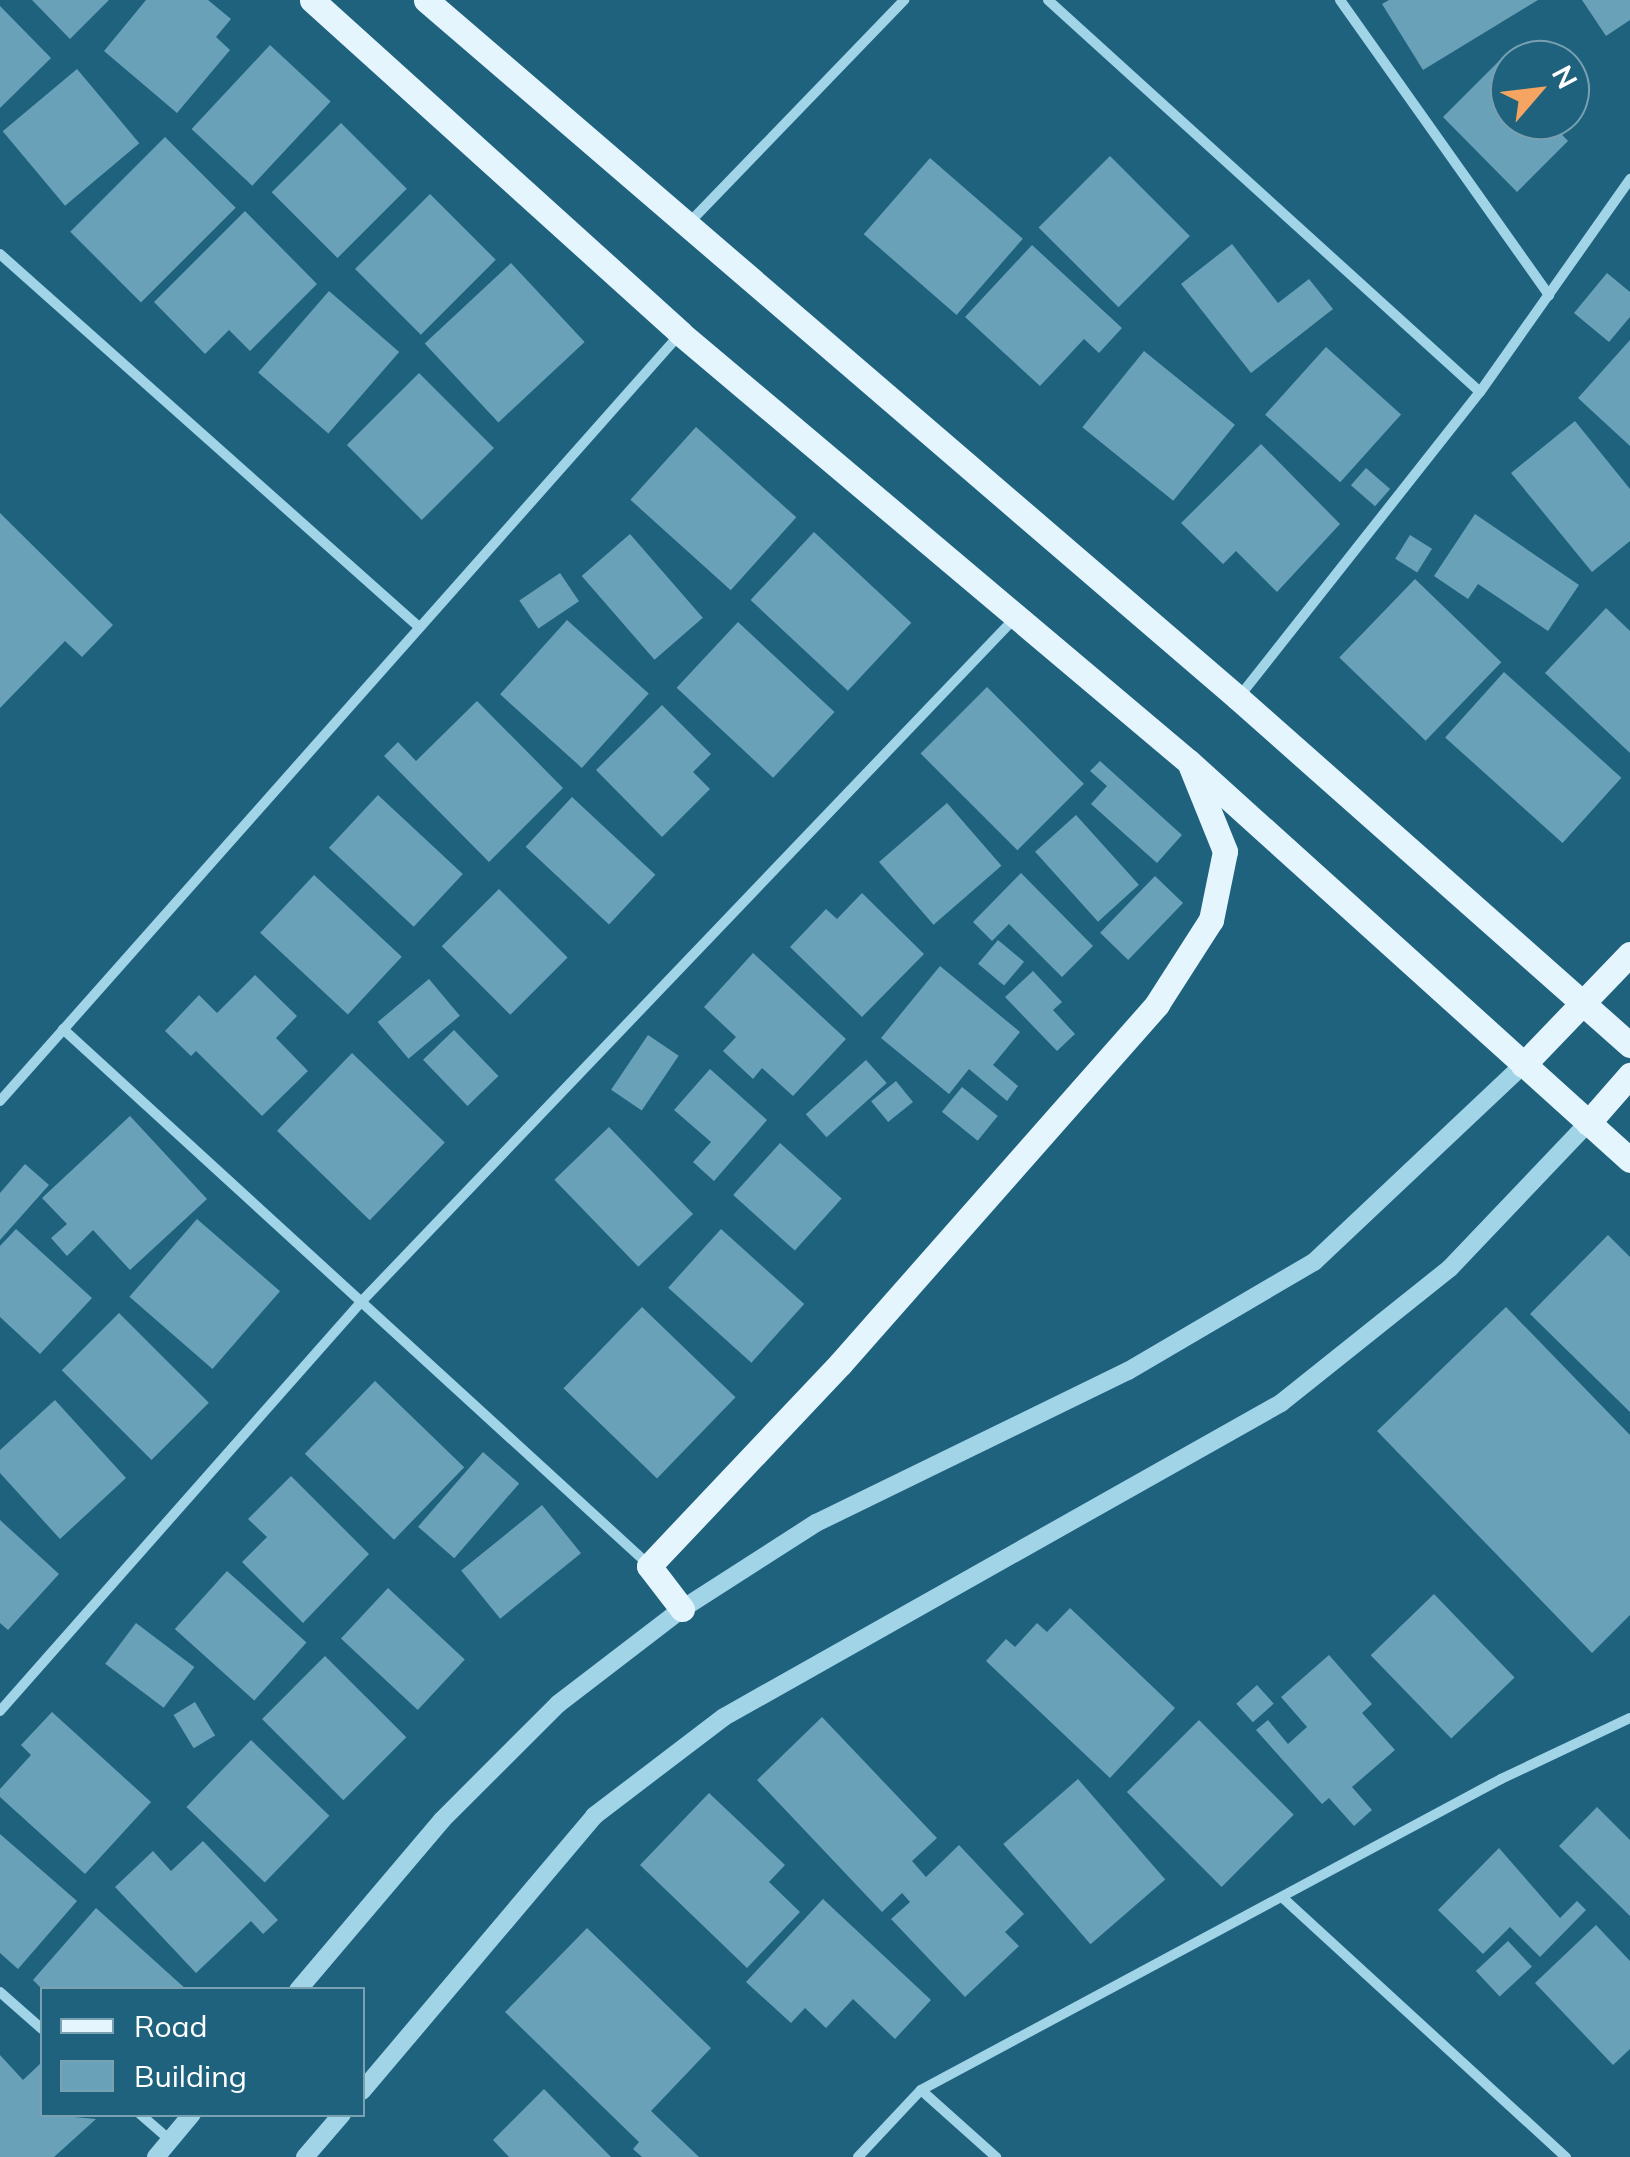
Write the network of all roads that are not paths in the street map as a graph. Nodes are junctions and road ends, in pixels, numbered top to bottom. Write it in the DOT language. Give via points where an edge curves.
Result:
graph roads {
  1 [pos="312,0"];
  2 [pos="426,0"];
  3 [pos="904,0"];
  4 [pos="1048,0"];
  5 [pos="1340,0"];
  6 [pos="1630,180"];
  7 [pos="686,226"];
  8 [pos="0,254"];
  9 [pos="1548,295"];
  10 [pos="680,333"];
  11 [pos="1480,392"];
  12 [pos="1018,615"];
  13 [pos="418,627"];
  14 [pos="1238,698"];
  15 [pos="1189,762"];
  16 [pos="1630,954"];
  17 [pos="1582,1004"];
  18 [pos="62,1029"];
  19 [pos="1630,1045"];
  20 [pos="1523,1065"];
  21 [pos="1630,1075"];
  22 [pos="0,1101"];
  23 [pos="1588,1123"];
  24 [pos="1630,1160"];
  25 [pos="362,1301"];
  26 [pos="649,1566"];
  27 [pos="682,1609"];
  28 [pos="0,1711"];
  29 [pos="1630,1718"];
  30 [pos="1282,1898"];
  31 [pos="301,1987"];
  32 [pos="0,1992"];
  33 [pos="40,2027"];
  34 [pos="365,2088"];
  35 [pos="921,2090"];
  36 [pos="143,2117"];
  37 [pos="189,2117"];
  38 [pos="339,2117"];
  39 [pos="170,2140"];
  40 [pos="156,2157"];
  41 [pos="305,2157"];
  42 [pos="858,2157"];
  43 [pos="996,2157"];
  44 [pos="1566,2157"];
  1 -- 10 [label="main road"];
  2 -- 7 [label="main road"];
  3 -- 7 [label="street"];
  4 -- 11 [label="street"];
  5 -- 9 [label="street"];
  6 -- 9 [label="street"];
  7 -- 14 [label="main road"];
  8 -- 13 [label="street"];
  9 -- 11 [label="street"];
  10 -- 12 [label="main road"];
  10 -- 13 [label="street"];
  11 -- 14 [label="street"];
  12 -- 15 [label="main road"];
  12 -- 25 [label="street"];
  13 -- 18 [label="street"];
  14 -- 17 [label="main road"];
  15 -- 20 [label="main road"];
  15 -- 26 [label="main road" via="1224,851 1212,920 1157,1004 840,1364"];
  16 -- 17 [label="main road"];
  17 -- 19 [label="main road"];
  17 -- 20 [label="main road"];
  18 -- 22 [label="street"];
  18 -- 25 [label="street"];
  20 -- 23 [label="main road"];
  20 -- 27 [label="street" via="1314,1262 1128,1371 816,1523"];
  21 -- 23 [label="main road"];
  23 -- 24 [label="main road"];
  23 -- 34 [label="street" via="1450,1268 1281,1404 724,1717 594,1816"];
  25 -- 26 [label="street"];
  25 -- 28 [label="street"];
  26 -- 27 [label="main road"];
  27 -- 31 [label="street" via="558,1704 442,1820"];
  29 -- 30 [label="street" via="1501,1779"];
  30 -- 35 [label="street"];
  30 -- 44 [label="street"];
  32 -- 33 [label="street"];
  35 -- 42 [label="street"];
  35 -- 43 [label="street"];
  36 -- 39 [label="street"];
  37 -- 39 [label="street"];
  38 -- 41 [label="street"];
  39 -- 40 [label="street"];
}
